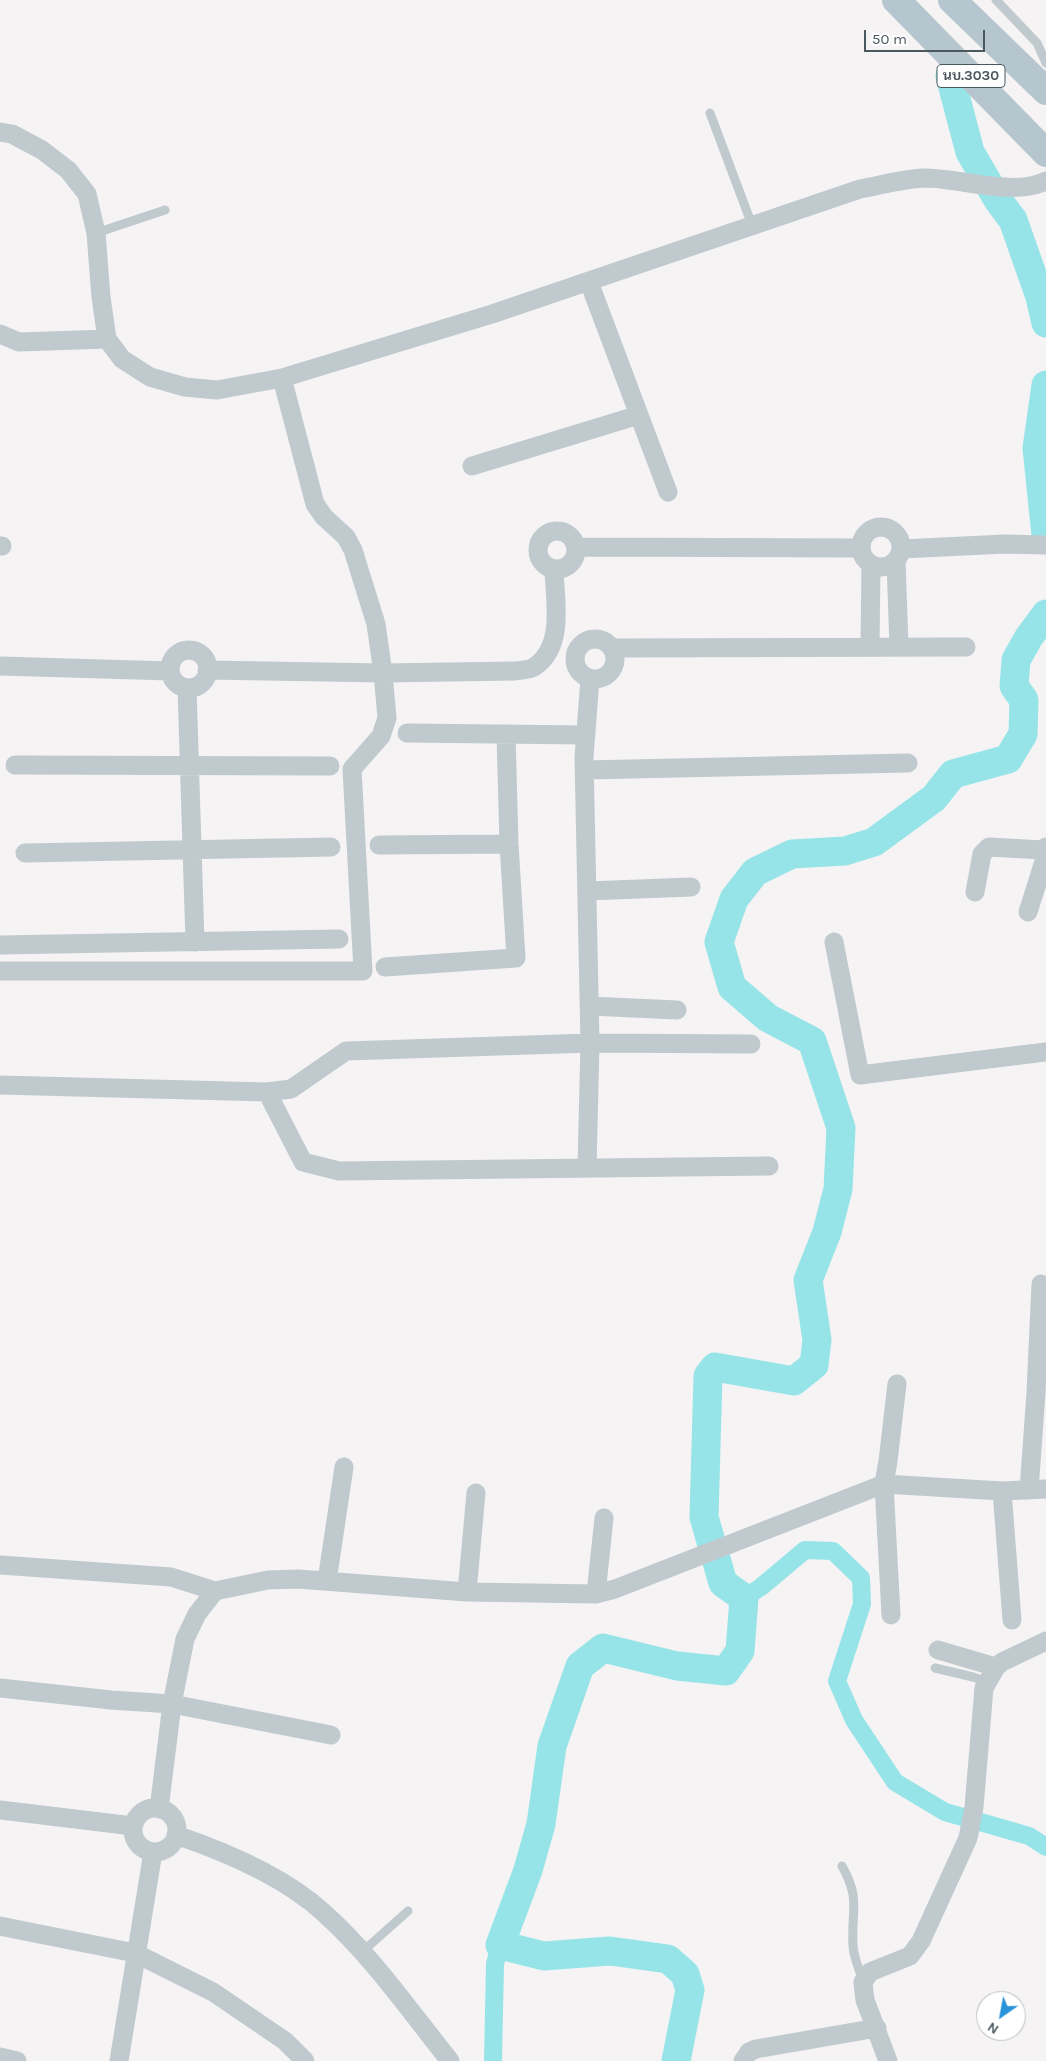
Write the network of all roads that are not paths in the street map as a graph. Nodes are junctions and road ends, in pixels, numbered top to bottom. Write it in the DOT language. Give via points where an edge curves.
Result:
graph roads {
  1 [pos="896,0"];
  2 [pos="952,0"];
  3 [pos="996,0"];
  4 [pos="1046,63"];
  5 [pos="1046,91"];
  6 [pos="710,113"];
  7 [pos="0,132"];
  8 [pos="1046,153"];
  9 [pos="1046,181"];
  10 [pos="165,210"];
  11 [pos="752,225"];
  12 [pos="96,233"];
  13 [pos="588,282"];
  14 [pos="0,334"];
  15 [pos="107,339"];
  16 [pos="282,378"];
  17 [pos="639,415"];
  18 [pos="472,466"];
  19 [pos="668,492"];
  20 [pos="1046,545"];
  21 [pos="576,547"];
  22 [pos="898,555"];
  23 [pos="866,556"];
  24 [pos="554,570"];
  25 [pos="870,646"];
  26 [pos="898,647"];
  27 [pos="966,647"];
  28 [pos="612,648"];
  29 [pos="0,666"];
  30 [pos="207,670"];
  31 [pos="170,671"];
  32 [pos="383,673"];
  33 [pos="590,679"];
  34 [pos="187,688"];
  35 [pos="406,732"];
  36 [pos="506,734"];
  37 [pos="586,735"];
  38 [pos="908,763"];
  39 [pos="15,765"];
  40 [pos="189,766"];
  41 [pos="330,766"];
  42 [pos="585,770"];
  43 [pos="509,844"];
  44 [pos="379,845"];
  45 [pos="331,847"];
  46 [pos="1046,848"];
  47 [pos="192,850"];
  48 [pos="25,853"];
  49 [pos="1046,855"];
  50 [pos="691,887"];
  51 [pos="587,891"];
  52 [pos="974,892"];
  53 [pos="1028,912"];
  54 [pos="339,938"];
  55 [pos="195,942"];
  56 [pos="834,942"];
  57 [pos="0,945"];
  58 [pos="385,966"];
  59 [pos="0,971"];
  60 [pos="589,1006"];
  61 [pos="677,1010"];
  62 [pos="590,1043"];
  63 [pos="751,1044"];
  64 [pos="1046,1052"];
  65 [pos="0,1085"];
  66 [pos="267,1092"];
  67 [pos="769,1166"];
  68 [pos="587,1168"];
  69 [pos="1040,1284"];
  70 [pos="897,1384"];
  71 [pos="344,1467"];
  72 [pos="884,1484"];
  73 [pos="1037,1489"];
  74 [pos="1002,1491"];
  75 [pos="476,1493"];
  76 [pos="604,1518"];
  77 [pos="0,1565"];
  78 [pos="327,1581"];
  79 [pos="216,1590"];
  80 [pos="467,1592"];
  81 [pos="596,1594"];
  82 [pos="891,1615"];
  83 [pos="1012,1620"];
  84 [pos="1046,1641"];
  85 [pos="936,1659"];
  86 [pos="991,1674"];
  87 [pos="0,1688"];
  88 [pos="172,1704"];
  89 [pos="332,1736"];
  90 [pos="159,1809"];
  91 [pos="0,1810"];
  92 [pos="133,1826"];
  93 [pos="176,1835"];
  94 [pos="153,1852"];
  95 [pos="842,1866"];
  96 [pos="408,1911"];
  97 [pos="0,1926"];
  98 [pos="135,1952"];
  99 [pos="362,1952"];
  100 [pos="863,1982"];
  101 [pos="876,2028"];
  102 [pos="0,2057"];
  103 [pos="17,2061"];
  104 [pos="119,2061"];
  105 [pos="305,2061"];
  106 [pos="450,2061"];
  107 [pos="743,2061"];
  108 [pos="888,2061"];
  1 -- 8 [label="main road, นบ.3030"];
  2 -- 5 [label="main road"];
  3 -- 4 [label="lane" via="1037,43"];
  6 -- 11 [label="lane"];
  7 -- 12 [label="street" via="12,134 42,150 68,170 87,194"];
  9 -- 11 [label="street" via="1010,187 923,178 860,189"];
  10 -- 12 [label="lane"];
  11 -- 13 [label="street"];
  12 -- 15 [label="street"];
  13 -- 16 [label="street"];
  13 -- 17 [label="street"];
  14 -- 15 [label="street" via="19,342"];
  15 -- 16 [label="street" via="122,359 150,377 185,387 217,390"];
  16 -- 32 [label="street" via="315,504 346,537 353,550 376,624"];
  17 -- 18 [label="street"];
  17 -- 19 [label="street"];
  20 -- 22 [label="street" via="1005,544"];
  21 -- 23 [label="street"];
  21 -- 24 [label="street" via="571,564"];
  21 -- 24 [label="street" via="570,536 559,531 552,531 541,539 537,552 539,558"];
  22 -- 23 [label="street" via="884,567"];
  22 -- 23 [label="street" via="898,536 881,527 864,536"];
  22 -- 26 [label="street"];
  23 -- 25 [label="street"];
  24 -- 32 [label="street" via="556,631 552,646 533,668"];
  25 -- 26 [label="street"];
  25 -- 28 [label="street"];
  26 -- 27 [label="street"];
  28 -- 33 [label="street" via="615,657 613,670 603,678"];
  28 -- 33 [label="street" via="598,639 580,646 576,652 576,665 583,676"];
  29 -- 31 [label="street"];
  30 -- 31 [label="street" via="204,659 189,650 177,654 170,664"];
  30 -- 32 [label="street"];
  30 -- 34 [label="street" via="203,681"];
  31 -- 34 [label="street" via="175,682"];
  32 -- 59 [label="street" via="387,718 381,736 352,768 363,971"];
  33 -- 37 [label="street"];
  34 -- 40 [label="street"];
  35 -- 36 [label="street"];
  36 -- 37 [label="street"];
  36 -- 43 [label="street"];
  37 -- 42 [label="street"];
  38 -- 42 [label="street"];
  39 -- 40 [label="street"];
  40 -- 41 [label="street"];
  40 -- 47 [label="street"];
  42 -- 51 [label="street"];
  43 -- 44 [label="street"];
  43 -- 58 [label="street" via="516,958"];
  45 -- 47 [label="street"];
  46 -- 52 [label="street" via="989,846 982,854"];
  47 -- 48 [label="street"];
  47 -- 55 [label="street"];
  49 -- 53 [label="street"];
  50 -- 51 [label="street"];
  51 -- 60 [label="street"];
  54 -- 55 [label="street"];
  55 -- 57 [label="street"];
  56 -- 64 [label="street" via="860,1075"];
  60 -- 61 [label="street"];
  60 -- 62 [label="street"];
  62 -- 63 [label="street"];
  62 -- 66 [label="street" via="346,1051 291,1088"];
  62 -- 68 [label="street"];
  65 -- 66 [label="street"];
  66 -- 68 [label="street" via="303,1162 339,1171"];
  67 -- 68 [label="street"];
  69 -- 73 [label="street"];
  70 -- 72 [label="street"];
  71 -- 78 [label="street"];
  72 -- 74 [label="street"];
  72 -- 81 [label="street"];
  72 -- 82 [label="street"];
  73 -- 74 [label="street"];
  74 -- 83 [label="street"];
  75 -- 80 [label="street"];
  76 -- 81 [label="street"];
  77 -- 79 [label="street" via="171,1577"];
  78 -- 79 [label="street" via="268,1580"];
  78 -- 80 [label="street"];
  79 -- 88 [label="street" via="185,1639"];
  80 -- 81 [label="street"];
  84 -- 86 [label="street"];
  85 -- 86 [label="street"];
  86 -- 100 [label="street" via="982,1702 974,1806 968,1838 921,1941 910,1956 870,1972"];
  87 -- 88 [label="street"];
  88 -- 89 [label="street"];
  88 -- 90 [label="street"];
  90 -- 92 [label="street" via="140,1814"];
  90 -- 93 [label="street" via="170,1816"];
  91 -- 92 [label="street"];
  92 -- 94 [label="street" via="135,1840"];
  93 -- 94 [label="street" via="165,1850"];
  93 -- 99 [label="street" via="201,1843 277,1879 323,1912"];
  94 -- 98 [label="street"];
  95 -- 100 [label="lane" via="854,1894 853,1946"];
  96 -- 99 [label="lane"];
  97 -- 98 [label="street"];
  98 -- 104 [label="street"];
  98 -- 105 [label="street" via="213,1992 286,2041"];
  99 -- 106 [label="street"];
  100 -- 101 [label="street" via="865,2000"];
  101 -- 107 [label="street" via="756,2048"];
  101 -- 108 [label="street"];
  102 -- 103 [label="street"];
}
